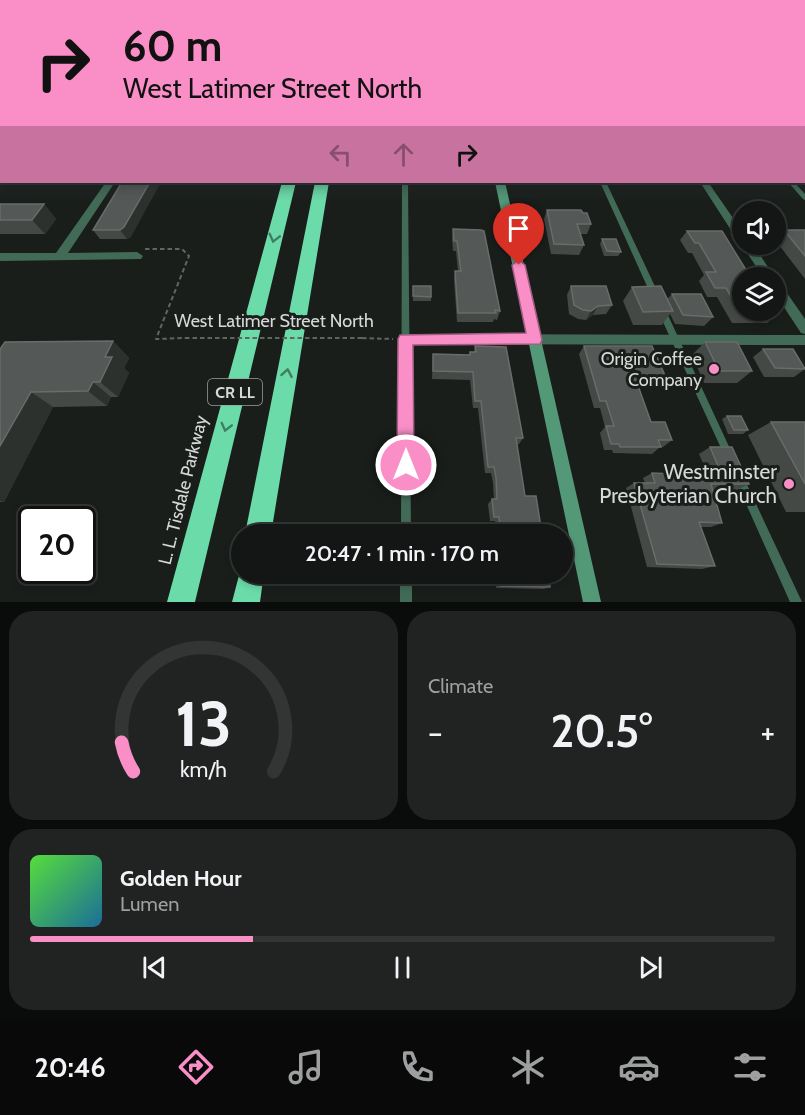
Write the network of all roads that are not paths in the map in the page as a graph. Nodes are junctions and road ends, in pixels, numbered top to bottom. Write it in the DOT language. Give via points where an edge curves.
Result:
graph roads {
  1 [pos="109,183"];
  2 [pos="289,183"];
  3 [pos="322,183"];
  4 [pos="405,183"];
  5 [pos="500,183"];
  6 [pos="603,183"];
  7 [pos="705,183"];
  8 [pos="792,183"];
  9 [pos="805,198"];
  10 [pos="732,223"];
  11 [pos="140,252"];
  12 [pos="0,257"];
  13 [pos="59,257"];
  14 [pos="786,301"];
  15 [pos="805,329"];
  16 [pos="399,339"];
  17 [pos="535,340"];
  18 [pos="676,340"];
  19 [pos="805,340"];
  20 [pos="731,461"];
  21 [pos="736,472"];
  22 [pos="260,524"];
  23 [pos="406,524"];
  24 [pos="249,584"];
  25 [pos="406,584"];
  26 [pos="181,602"];
  27 [pos="246,602"];
  28 [pos="406,602"];
  29 [pos="592,602"];
  30 [pos="796,602"];
  1 -- 13 [label="street"];
  2 -- 26 [label="highway, L. L. Tisdale Parkway / CR LL, one-way"];
  22 -- 3 [label="highway, CR LL, one-way"];
  4 -- 16 [label="lane"];
  5 -- 17 [label="street"];
  6 -- 18 [label="lane"];
  7 -- 10 [label="street"];
  8 -- 9 [label="lane"];
  11 -- 13 [label="street"];
  12 -- 13 [label="street"];
  14 -- 15 [label="street"];
  16 -- 17 [label="street"];
  16 -- 23 [label="lane"];
  17 -- 18 [label="street"];
  17 -- 29 [label="street"];
  18 -- 19 [label="street"];
  18 -- 20 [label="lane"];
  21 -- 30 [label="lane"];
  24 -- 27 [label="highway"];
  25 -- 28 [label="lane"];
}
